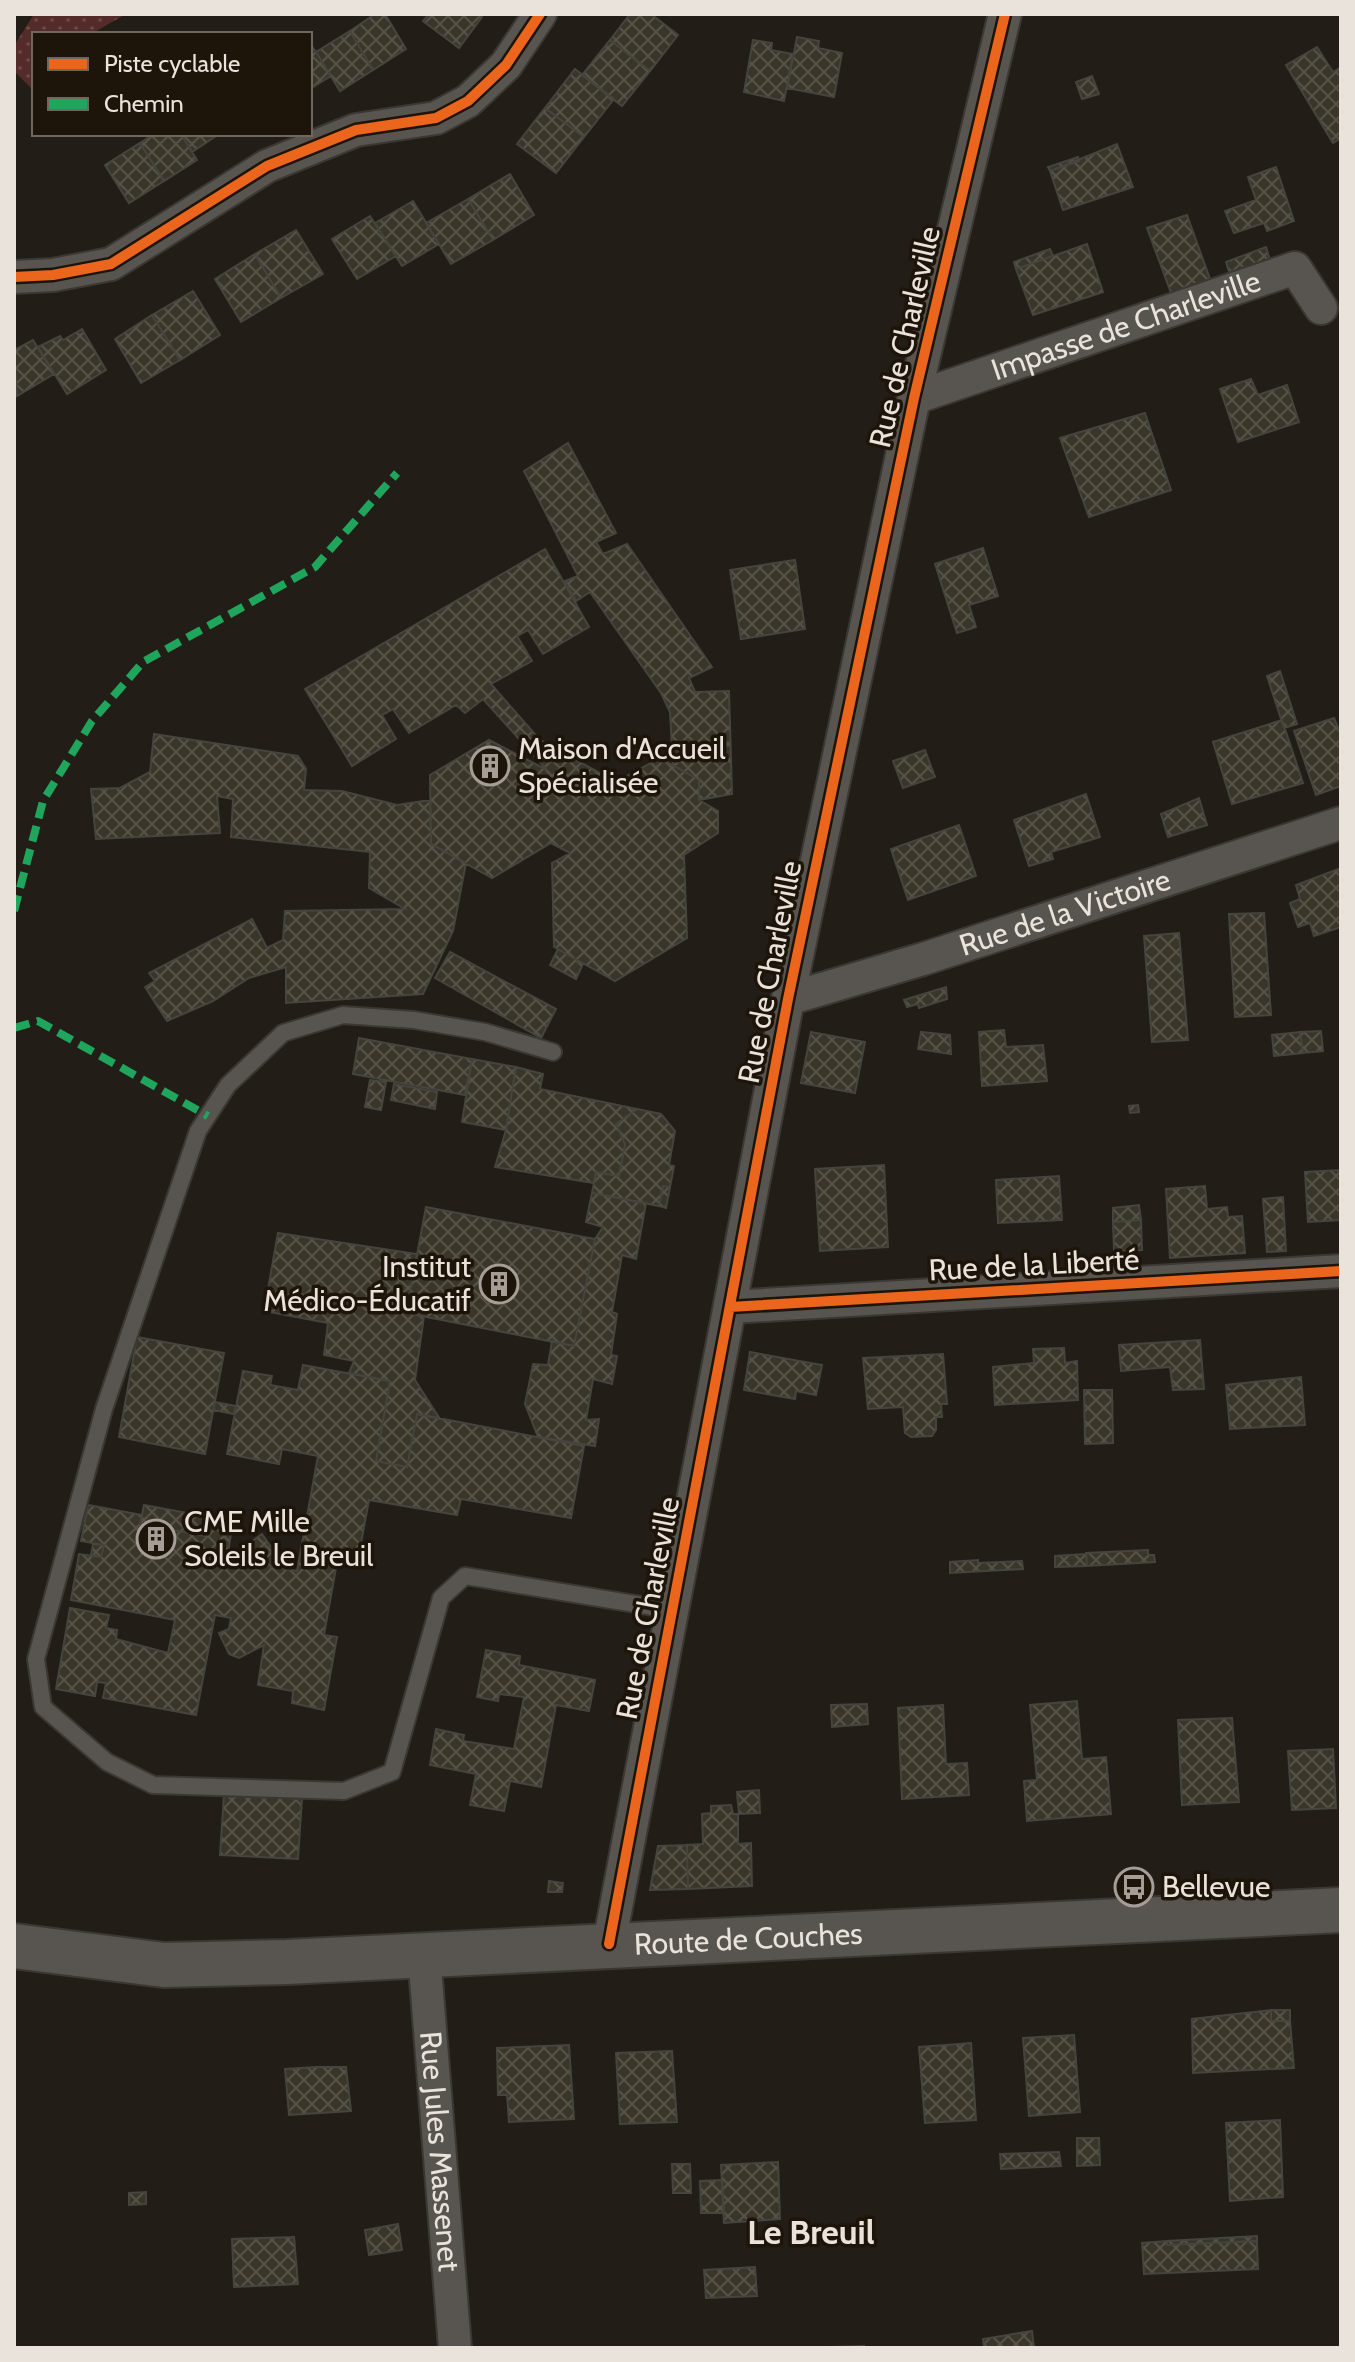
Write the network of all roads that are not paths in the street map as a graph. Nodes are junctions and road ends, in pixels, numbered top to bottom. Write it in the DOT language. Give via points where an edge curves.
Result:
graph roads {
  1 [pos="540,14"];
  2 [pos="1005,14"];
  3 [pos="14,277"];
  4 [pos="1321,308"];
  5 [pos="914,398"];
  6 [pos="1341,823"];
  7 [pos="788,999"];
  8 [pos="553,1052"];
  9 [pos="1341,1271"];
  10 [pos="730,1307"];
  11 [pos="672,1610"];
  12 [pos="1341,1910"];
  13 [pos="609,1944"];
  14 [pos="14,1946"];
  15 [pos="424,1954"];
  16 [pos="455,2348"];
  1 -- 3 [label="street" via="506,65 468,101 436,118 356,130 267,166 111,264"];
  2 -- 5 [label="street, Rue de Charleville"];
  4 -- 5 [label="street, Impasse de Charleville" via="1295,268"];
  5 -- 7 [label="street, Rue de Charleville"];
  6 -- 7 [label="street, Rue de la Victoire"];
  7 -- 10 [label="street, Rue de Charleville"];
  8 -- 11 [label="lane" via="471,1030 343,1015 283,1033 228,1085 198,1131 104,1409 36,1659 43,1707 107,1762 153,1785 344,1791 392,1772 441,1598 465,1576"];
  9 -- 10 [label="street, Rue de la Liberté"];
  10 -- 11 [label="street, Rue de Charleville"];
  11 -- 13 [label="street, Rue de Charleville"];
  12 -- 13 [label="main road, Route de Couches"];
  13 -- 15 [label="main road, Route de Couches"];
  14 -- 15 [label="main road, Route de Couches" via="164,1965"];
  15 -- 16 [label="street, Rue Jules Massenet"];
}
